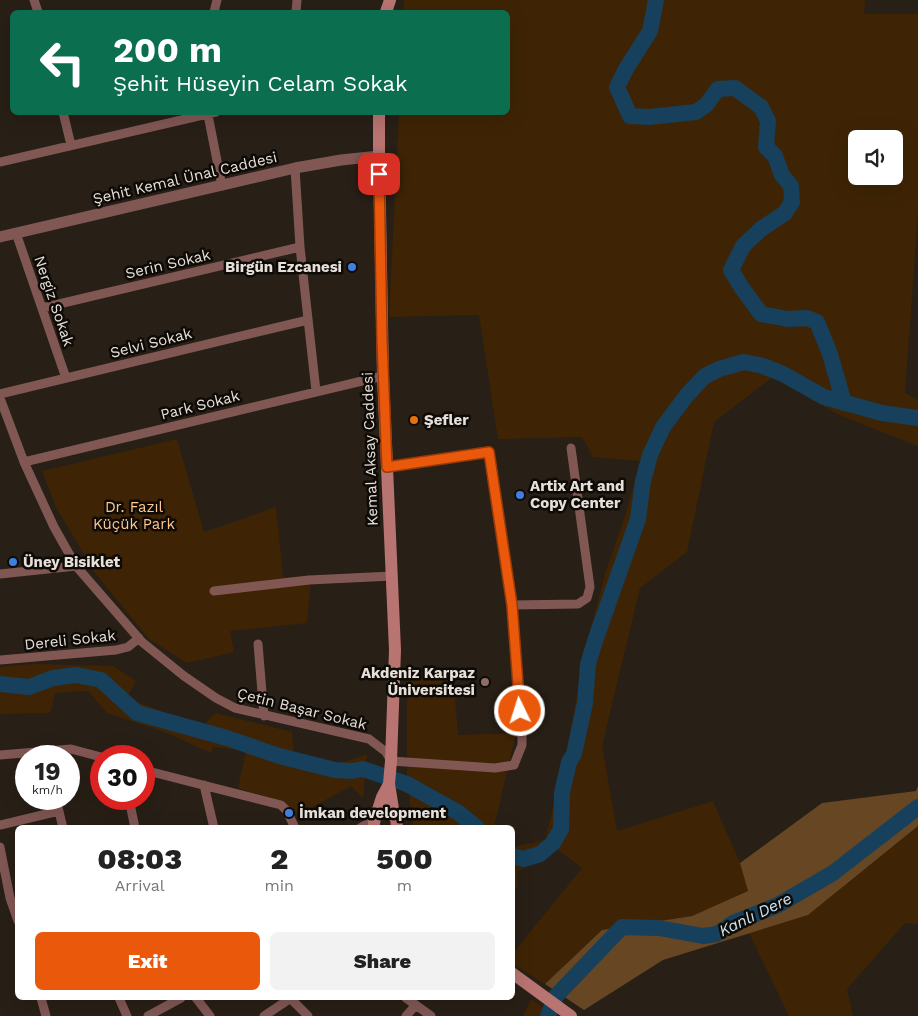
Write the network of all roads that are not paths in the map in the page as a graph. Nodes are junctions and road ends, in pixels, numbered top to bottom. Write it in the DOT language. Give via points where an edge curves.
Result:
graph roads {
  1 [pos="64,115"];
  2 [pos="207,115"];
  3 [pos="212,115"];
  4 [pos="379,115"];
  5 [pos="71,145"];
  6 [pos="378,156"];
  7 [pos="0,162"];
  8 [pos="295,168"];
  9 [pos="222,186"];
  10 [pos="16,233"];
  11 [pos="0,237"];
  12 [pos="300,247"];
  13 [pos="42,308"];
  14 [pos="308,320"];
  15 [pos="383,376"];
  16 [pos="66,378"];
  17 [pos="316,391"];
  18 [pos="0,394"];
  19 [pos="0,398"];
  20 [pos="572,448"];
  21 [pos="24,462"];
  22 [pos="387,467"];
  23 [pos="76,566"];
  24 [pos="0,574"];
  25 [pos="392,576"];
  26 [pos="214,591"];
  27 [pos="512,605"];
  28 [pos="139,638"];
  29 [pos="258,644"];
  30 [pos="0,660"];
  31 [pos="264,716"];
  32 [pos="15,754"];
  33 [pos="0,755"];
  34 [pos="391,762"];
  35 [pos="155,773"];
  36 [pos="388,784"];
  37 [pos="204,785"];
  38 [pos="131,810"];
  39 [pos="58,811"];
  40 [pos="375,821"];
  41 [pos="396,824"];
  42 [pos="0,825"];
  43 [pos="62,825"];
  44 [pos="134,825"];
  45 [pos="213,825"];
  46 [pos="294,825"];
  47 [pos="0,847"];
  48 [pos="15,912"];
  49 [pos="515,975"];
  50 [pos="42,1000"];
  51 [pos="120,1000"];
  52 [pos="177,1000"];
  53 [pos="198,1000"];
  54 [pos="288,1000"];
  55 [pos="293,1000"];
  56 [pos="408,1000"];
  57 [pos="415,1006"];
  58 [pos="46,1016"];
  59 [pos="127,1016"];
  60 [pos="148,1016"];
  61 [pos="210,1016"];
  62 [pos="264,1016"];
  63 [pos="308,1016"];
  64 [pos="406,1016"];
  65 [pos="431,1016"];
  66 [pos="571,1016"];
  1 -- 5 [label="street"];
  2 -- 5 [label="street"];
  3 -- 9 [label="street"];
  4 -- 6 [label="main road, Kemal Aksay Caddesi"];
  5 -- 7 [label="street"];
  6 -- 8 [label="street, Şehit Kemal Ünal Caddesi"];
  6 -- 15 [label="main road, Kemal Aksay Caddesi"];
  8 -- 9 [label="street, Şehit Kemal Ünal Caddesi"];
  8 -- 12 [label="street"];
  9 -- 10 [label="street, Şehit Kemal Ünal Caddesi"];
  10 -- 11 [label="street, Şehit Kemal Ünal Caddesi"];
  10 -- 13 [label="street, Nergiz Sokak"];
  12 -- 13 [label="street, Serin Sokak"];
  12 -- 14 [label="street"];
  13 -- 16 [label="street, Nergiz Sokak"];
  14 -- 16 [label="street, Selvi Sokak"];
  14 -- 17 [label="street"];
  15 -- 17 [label="street, Park Sokak"];
  15 -- 22 [label="main road, Kemal Aksay Caddesi"];
  16 -- 18 [label="street, Selvi Sokak"];
  17 -- 21 [label="street, Park Sokak"];
  19 -- 21 [label="street, Çetin Başar Sokak"];
  20 -- 27 [label="street" via="590,587 587,598 578,604"];
  21 -- 23 [label="street, Çetin Başar Sokak"];
  22 -- 25 [label="main road, Kemal Aksay Caddesi"];
  22 -- 27 [label="street" via="489,452"];
  23 -- 24 [label="street"];
  23 -- 28 [label="street, Çetin Başar Sokak"];
  25 -- 26 [label="street" via="310,580"];
  25 -- 34 [label="main road, Kemal Aksay Caddesi" via="395,650"];
  27 -- 34 [label="street" via="522,737 514,765 496,768"];
  28 -- 30 [label="street, Dereli Sokak" via="128,647 116,650"];
  28 -- 31 [label="street, Çetin Başar Sokak" via="216,698 235,708"];
  29 -- 31 [label="street"];
  31 -- 34 [label="street, Çetin Başar Sokak" via="369,739 386,752"];
  32 -- 33 [label="street"];
  34 -- 36 [label="main road, Kemal Aksay Caddesi"];
  35 -- 37 [label="street"];
  36 -- 40 [label="main road, Kemal Aksay Caddesi"];
  36 -- 41 [label="main road, Kemal Aksay Caddesi"];
  37 -- 45 [label="street"];
  37 -- 46 [label="street" via="281,805"];
  38 -- 44 [label="street"];
  39 -- 42 [label="street"];
  39 -- 43 [label="street"];
  40 -- 41 [label="main road" via="379,814 386,812"];
  47 -- 48 [label="street"];
  49 -- 66 [label="main road"];
  50 -- 58 [label="street"];
  51 -- 59 [label="street"];
  52 -- 60 [label="street"];
  53 -- 61 [label="street"];
  54 -- 62 [label="street"];
  55 -- 63 [label="street"];
  56 -- 57 [label="street"];
  57 -- 64 [label="street"];
  57 -- 65 [label="street"];
}
